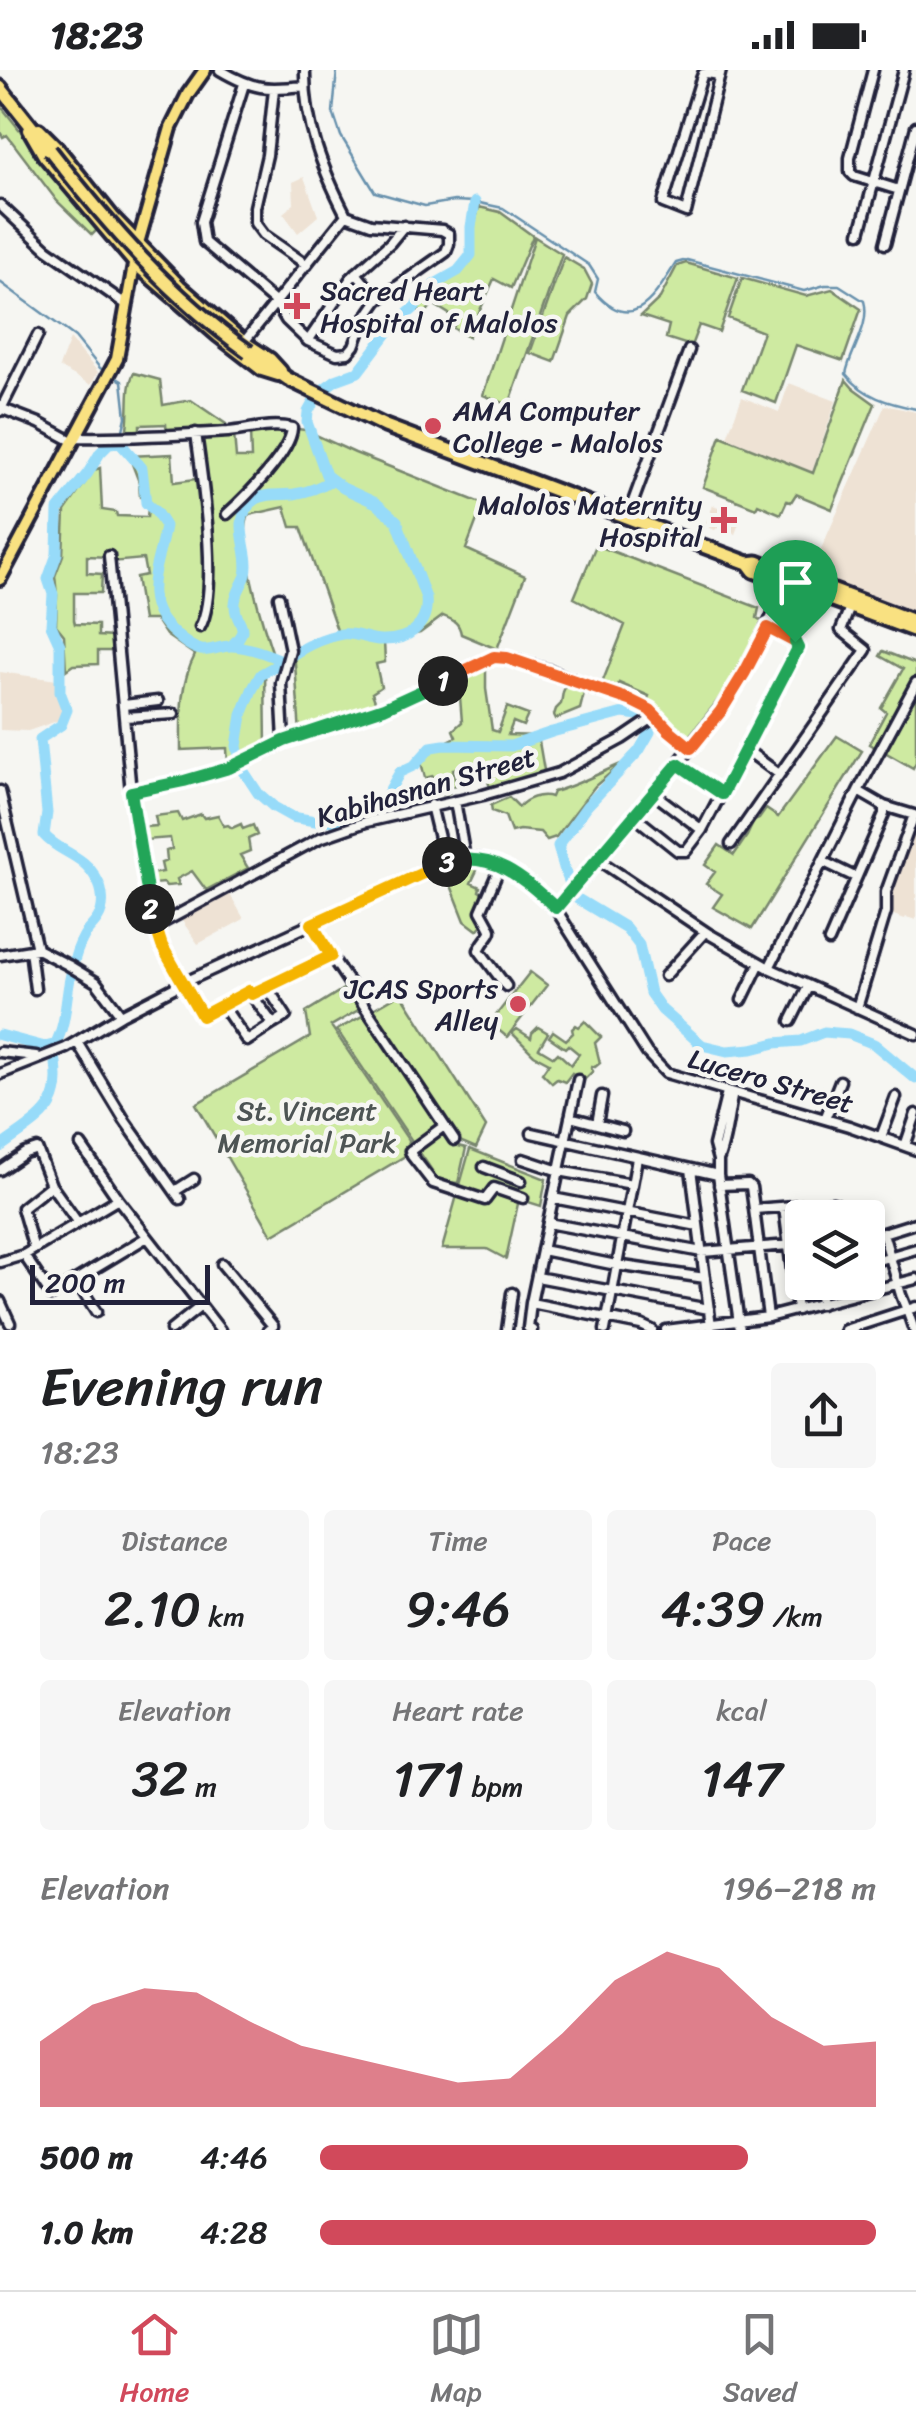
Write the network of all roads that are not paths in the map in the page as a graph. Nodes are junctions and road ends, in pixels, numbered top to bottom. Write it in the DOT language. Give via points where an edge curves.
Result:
graph roads {
  1 [pos="205,70"];
  2 [pos="220,70"];
  3 [pos="305,70"];
  4 [pos="873,70"];
  5 [pos="904,70"];
  6 [pos="720,73"];
  7 [pos="244,84"];
  8 [pos="305,86"];
  9 [pos="0,88"];
  10 [pos="274,90"];
  11 [pos="14,105"];
  12 [pos="916,127"];
  13 [pos="875,183"];
  14 [pos="899,190"];
  15 [pos="0,205"];
  16 [pos="346,215"];
  17 [pos="404,226"];
  18 [pos="860,233"];
  19 [pos="138,243"];
  20 [pos="886,244"];
  21 [pos="136,264"];
  22 [pos="307,265"];
  23 [pos="356,273"];
  24 [pos="378,300"];
  25 [pos="276,303"];
  26 [pos="127,305"];
  27 [pos="38,335"];
  28 [pos="308,340"];
  29 [pos="247,347"];
  30 [pos="689,350"];
  31 [pos="288,379"];
  32 [pos="0,409"];
  33 [pos="196,434"];
  34 [pos="76,440"];
  35 [pos="228,514"];
  36 [pos="627,518"];
  37 [pos="109,556"];
  38 [pos="0,579"];
  39 [pos="790,579"];
  40 [pos="278,597"];
  41 [pos="850,607"];
  42 [pos="888,616"];
  43 [pos="916,622"];
  44 [pos="200,628"];
  45 [pos="768,628"];
  46 [pos="916,631"];
  47 [pos="916,683"];
  48 [pos="158,701"];
  49 [pos="124,705"];
  50 [pos="174,714"];
  51 [pos="656,716"];
  52 [pos="125,718"];
  53 [pos="284,741"];
  54 [pos="691,748"];
  55 [pos="745,750"];
  56 [pos="678,764"];
  57 [pos="779,774"];
  58 [pos="0,790"];
  59 [pos="858,791"];
  60 [pos="131,792"];
  61 [pos="653,794"];
  62 [pos="722,794"];
  63 [pos="455,801"];
  64 [pos="431,805"];
  65 [pos="884,806"];
  66 [pos="634,816"];
  67 [pos="702,830"];
  68 [pos="731,844"];
  69 [pos="465,858"];
  70 [pos="598,859"];
  71 [pos="824,862"];
  72 [pos="446,863"];
  73 [pos="500,867"];
  74 [pos="855,877"];
  75 [pos="556,908"];
  76 [pos="312,924"];
  77 [pos="154,927"];
  78 [pos="705,932"];
  79 [pos="829,941"];
  80 [pos="33,950"];
  81 [pos="0,955"];
  82 [pos="331,956"];
  83 [pos="764,966"];
  84 [pos="666,976"];
  85 [pos="183,984"];
  86 [pos="506,986"];
  87 [pos="267,987"];
  88 [pos="808,988"];
  89 [pos="35,989"];
  90 [pos="252,994"];
  91 [pos="742,1000"];
  92 [pos="223,1006"];
  93 [pos="857,1008"];
  94 [pos="121,1015"];
  95 [pos="791,1021"];
  96 [pos="273,1024"];
  97 [pos="916,1034"];
  98 [pos="78,1042"];
  99 [pos="0,1052"];
  100 [pos="44,1056"];
  101 [pos="0,1074"];
  102 [pos="578,1080"];
  103 [pos="840,1082"];
  104 [pos="730,1093"];
  105 [pos="602,1096"];
  106 [pos="896,1096"];
  107 [pos="916,1114"];
  108 [pos="570,1117"];
  109 [pos="825,1119"];
  110 [pos="597,1124"];
  111 [pos="444,1126"];
  112 [pos="623,1131"];
  113 [pos="532,1133"];
  114 [pos="880,1137"];
  115 [pos="454,1140"];
  116 [pos="566,1142"];
  117 [pos="80,1145"];
  118 [pos="905,1146"];
  119 [pos="916,1150"];
  120 [pos="637,1158"];
  121 [pos="523,1159"];
  122 [pos="484,1167"];
  123 [pos="691,1169"];
  124 [pos="0,1170"];
  125 [pos="559,1171"];
  126 [pos="499,1173"];
  127 [pos="719,1180"];
  128 [pos="521,1181"];
  129 [pos="632,1184"];
  130 [pos="52,1185"];
  131 [pos="494,1188"];
  132 [pos="195,1193"];
  133 [pos="523,1198"];
  134 [pos="553,1198"];
  135 [pos="118,1199"];
  136 [pos="784,1208"];
  137 [pos="754,1209"];
  138 [pos="627,1212"];
  139 [pos="785,1217"];
  140 [pos="78,1223"];
  141 [pos="548,1223"];
  142 [pos="915,1223"];
  143 [pos="698,1226"];
  144 [pos="885,1232"];
  145 [pos="147,1237"];
  146 [pos="622,1238"];
  147 [pos="885,1239"];
  148 [pos="785,1245"];
  149 [pos="759,1247"];
  150 [pos="34,1249"];
  151 [pos="729,1249"];
  152 [pos="916,1249"];
  153 [pos="542,1250"];
  154 [pos="702,1252"];
  155 [pos="24,1255"];
  156 [pos="891,1257"];
  157 [pos="885,1259"];
  158 [pos="0,1262"];
  159 [pos="222,1264"];
  160 [pos="616,1265"];
  161 [pos="537,1276"];
  162 [pos="705,1278"];
  163 [pos="916,1279"];
  164 [pos="76,1280"];
  165 [pos="898,1285"];
  166 [pos="885,1288"];
  167 [pos="612,1292"];
  168 [pos="512,1293"];
  169 [pos="0,1300"];
  170 [pos="796,1300"];
  171 [pos="820,1300"];
  172 [pos="833,1300"];
  173 [pos="532,1303"];
  174 [pos="820,1304"];
  175 [pos="201,1306"];
  176 [pos="709,1309"];
  177 [pos="912,1309"];
  178 [pos="797,1310"];
  179 [pos="96,1312"];
  180 [pos="768,1317"];
  181 [pos="606,1318"];
  182 [pos="880,1319"];
  183 [pos="10,1323"];
  184 [pos="711,1326"];
  185 [pos="740,1326"];
  186 [pos="856,1328"];
  187 [pos="530,1329"];
  188 [pos="170,1330"];
  189 [pos="220,1330"];
  190 [pos="268,1330"];
  191 [pos="507,1330"];
  192 [pos="605,1330"];
  193 [pos="652,1330"];
  194 [pos="666,1330"];
  195 [pos="845,1330"];
  196 [pos="884,1330"];
  197 [pos="914,1330"];
  1 -- 19 [label="main road" via="171,128"];
  2 -- 7 [label="street"];
  3 -- 8 [label="street"];
  4 -- 13 [label="street" via="850,172"];
  5 -- 13 [label="street"];
  6 -- 6 [label="street" via="701,78 663,203 686,212"];
  7 -- 10 [label="street"];
  7 -- 25 [label="street" via="201,234"];
  8 -- 10 [label="street"];
  8 -- 16 [label="street" via="313,137"];
  9 -- 11 [label="highway"];
  10 -- 22 [label="street" via="255,223"];
  11 -- 19 [label="main road"];
  11 -- 21 [label="main road" via="44,156"];
  11 -- 29 [label="highway, bridge" via="119,236 176,294"];
  12 -- 14 [label="street"];
  13 -- 14 [label="street"];
  13 -- 18 [label="street"];
  14 -- 20 [label="street"];
  15 -- 26 [label="street"];
  16 -- 17 [label="street"];
  16 -- 22 [label="street"];
  17 -- 23 [label="street"];
  17 -- 24 [label="street" via="442,230 448,248"];
  19 -- 21 [label="main road"];
  19 -- 29 [label="main road"];
  21 -- 26 [label="main road"];
  21 -- 31 [label="main road" via="262,370"];
  22 -- 25 [label="street"];
  23 -- 24 [label="street"];
  23 -- 28 [label="street"];
  24 -- 28 [label="street" via="348,353"];
  25 -- 28 [label="street"];
  25 -- 29 [label="street"];
  26 -- 34 [label="main road" via="119,351"];
  27 -- 32 [label="street"];
  29 -- 31 [label="highway"];
  30 -- 36 [label="street"];
  31 -- 36 [label="highway" via="384,426"];
  32 -- 34 [label="street"];
  33 -- 34 [label="street"];
  33 -- 35 [label="street" via="292,428 272,466"];
  33 -- 44 [label="street" via="208,568"];
  34 -- 38 [label="main road"];
  36 -- 39 [label="highway" via="748,563 754,571"];
  37 -- 49 [label="street"];
  39 -- 41 [label="highway"];
  39 -- 42 [label="highway"];
  39 -- 45 [label="street"];
  40 -- 53 [label="street" via="290,650 281,683"];
  41 -- 42 [label="highway"];
  41 -- 57 [label="street" via="840,630 866,650"];
  42 -- 43 [label="highway"];
  42 -- 46 [label="highway"];
  45 -- 54 [label="street" via="721,711"];
  45 -- 55 [label="street" via="798,648"];
  47 -- 59 [label="street"];
  48 -- 49 [label="street"];
  49 -- 52 [label="street"];
  50 -- 52 [label="street"];
  51 -- 53 [label="street" via="552,671 494,657 384,708"];
  51 -- 54 [label="street"];
  51 -- 63 [label="street, Kabihasnan Street" via="559,773"];
  52 -- 60 [label="street"];
  53 -- 60 [label="street" via="229,768"];
  54 -- 56 [label="street"];
  55 -- 57 [label="street"];
  55 -- 62 [label="street"];
  56 -- 61 [label="street"];
  56 -- 62 [label="street"];
  57 -- 68 [label="street"];
  58 -- 80 [label="street"];
  59 -- 65 [label="street"];
  59 -- 71 [label="street"];
  60 -- 77 [label="street"];
  61 -- 66 [label="street"];
  61 -- 67 [label="street"];
  62 -- 67 [label="street"];
  63 -- 64 [label="street, Kabihasnan Street"];
  63 -- 69 [label="street"];
  64 -- 72 [label="street"];
  64 -- 77 [label="street, Kabihasnan Street" via="320,838"];
  65 -- 74 [label="street"];
  65 -- 93 [label="street" via="914,815 886,892 880,938"];
  66 -- 67 [label="street" via="678,851 686,851"];
  66 -- 70 [label="street"];
  69 -- 72 [label="street, Lucero Street"];
  69 -- 73 [label="street, Lucero Street"];
  70 -- 75 [label="street"];
  70 -- 78 [label="street"];
  71 -- 74 [label="street"];
  71 -- 83 [label="street"];
  72 -- 76 [label="street, Lucero Street"];
  73 -- 75 [label="street, Lucero Street"];
  73 -- 86 [label="street" via="480,911 492,933 479,950"];
  74 -- 79 [label="street"];
  75 -- 104 [label="street, Lucero Street" via="657,1066"];
  76 -- 82 [label="street"];
  76 -- 85 [label="street, Lucero Street"];
  77 -- 85 [label="street"];
  78 -- 83 [label="street"];
  78 -- 84 [label="street"];
  80 -- 81 [label="street"];
  80 -- 89 [label="street"];
  80 -- 94 [label="street" via="96,982"];
  82 -- 87 [label="street"];
  82 -- 111 [label="street"];
  83 -- 88 [label="street"];
  83 -- 91 [label="street"];
  85 -- 92 [label="street" via="202,1016"];
  85 -- 94 [label="street, Lucero Street"];
  87 -- 90 [label="street"];
  87 -- 96 [label="street" via="286,1016"];
  88 -- 93 [label="street"];
  88 -- 95 [label="street"];
  90 -- 92 [label="street"];
  90 -- 96 [label="street"];
  92 -- 96 [label="street" via="247,1041"];
  93 -- 97 [label="street"];
  94 -- 98 [label="street, Lucero Street"];
  98 -- 100 [label="street, Lucero Street"];
  98 -- 132 [label="street" via="177,1195 191,1181"];
  99 -- 100 [label="street"];
  100 -- 101 [label="street, Lucero Street"];
  102 -- 108 [label="street"];
  103 -- 109 [label="street"];
  104 -- 109 [label="street, Lucero Street"];
  104 -- 127 [label="street" via="714,1145"];
  105 -- 110 [label="street"];
  106 -- 114 [label="street"];
  107 -- 118 [label="street"];
  108 -- 110 [label="street"];
  108 -- 116 [label="street"];
  109 -- 114 [label="street, Lucero Street"];
  110 -- 112 [label="street"];
  111 -- 115 [label="street"];
  111 -- 131 [label="street" via="410,1151 433,1183 485,1200"];
  113 -- 116 [label="street"];
  114 -- 118 [label="street, Lucero Street"];
  116 -- 120 [label="street"];
  116 -- 125 [label="street"];
  117 -- 135 [label="street"];
  118 -- 119 [label="street, Lucero Street"];
  120 -- 123 [label="street"];
  120 -- 129 [label="street"];
  121 -- 125 [label="street"];
  122 -- 126 [label="street"];
  123 -- 127 [label="street"];
  123 -- 143 [label="street"];
  124 -- 130 [label="street" via="37,1149"];
  125 -- 129 [label="street"];
  125 -- 134 [label="street"];
  126 -- 128 [label="street"];
  126 -- 131 [label="street"];
  127 -- 137 [label="street" via="748,1184"];
  127 -- 151 [label="street"];
  129 -- 138 [label="street"];
  130 -- 140 [label="street"];
  130 -- 150 [label="street" via="22,1208"];
  131 -- 133 [label="street"];
  134 -- 138 [label="street"];
  134 -- 141 [label="street"];
  135 -- 140 [label="street"];
  135 -- 145 [label="street"];
  136 -- 137 [label="street"];
  136 -- 139 [label="street"];
  137 -- 149 [label="street"];
  138 -- 143 [label="street"];
  138 -- 146 [label="street"];
  140 -- 150 [label="street"];
  141 -- 146 [label="street"];
  141 -- 153 [label="street"];
  142 -- 144 [label="street"];
  143 -- 154 [label="street"];
  145 -- 164 [label="street"];
  145 -- 175 [label="street"];
  146 -- 154 [label="street"];
  146 -- 160 [label="street"];
  147 -- 156 [label="street"];
  148 -- 149 [label="street"];
  149 -- 151 [label="street"];
  149 -- 180 [label="street"];
  150 -- 155 [label="street"];
  151 -- 154 [label="street"];
  151 -- 185 [label="street"];
  152 -- 156 [label="street"];
  153 -- 160 [label="street"];
  153 -- 161 [label="street"];
  154 -- 162 [label="street"];
  155 -- 158 [label="street"];
  155 -- 164 [label="street" via="50,1295"];
  156 -- 157 [label="street"];
  156 -- 165 [label="street"];
  159 -- 190 [label="street" via="273,1326"];
  160 -- 162 [label="street"];
  160 -- 167 [label="street"];
  161 -- 167 [label="street"];
  161 -- 173 [label="street"];
  162 -- 176 [label="street"];
  163 -- 165 [label="street"];
  164 -- 179 [label="street"];
  165 -- 166 [label="street"];
  165 -- 177 [label="street"];
  167 -- 176 [label="street"];
  167 -- 181 [label="street"];
  168 -- 191 [label="street"];
  169 -- 183 [label="street"];
  170 -- 178 [label="street"];
  171 -- 174 [label="street"];
  172 -- 174 [label="street"];
  173 -- 181 [label="street"];
  173 -- 187 [label="street"];
  174 -- 178 [label="street"];
  175 -- 188 [label="street"];
  175 -- 189 [label="street"];
  176 -- 184 [label="street"];
  177 -- 182 [label="street"];
  177 -- 197 [label="street"];
  178 -- 180 [label="street"];
  180 -- 185 [label="street"];
  181 -- 192 [label="street"];
  181 -- 193 [label="street"];
  182 -- 186 [label="street"];
  182 -- 196 [label="street"];
  184 -- 185 [label="street"];
  184 -- 194 [label="street"];
  186 -- 195 [label="street"];
}
